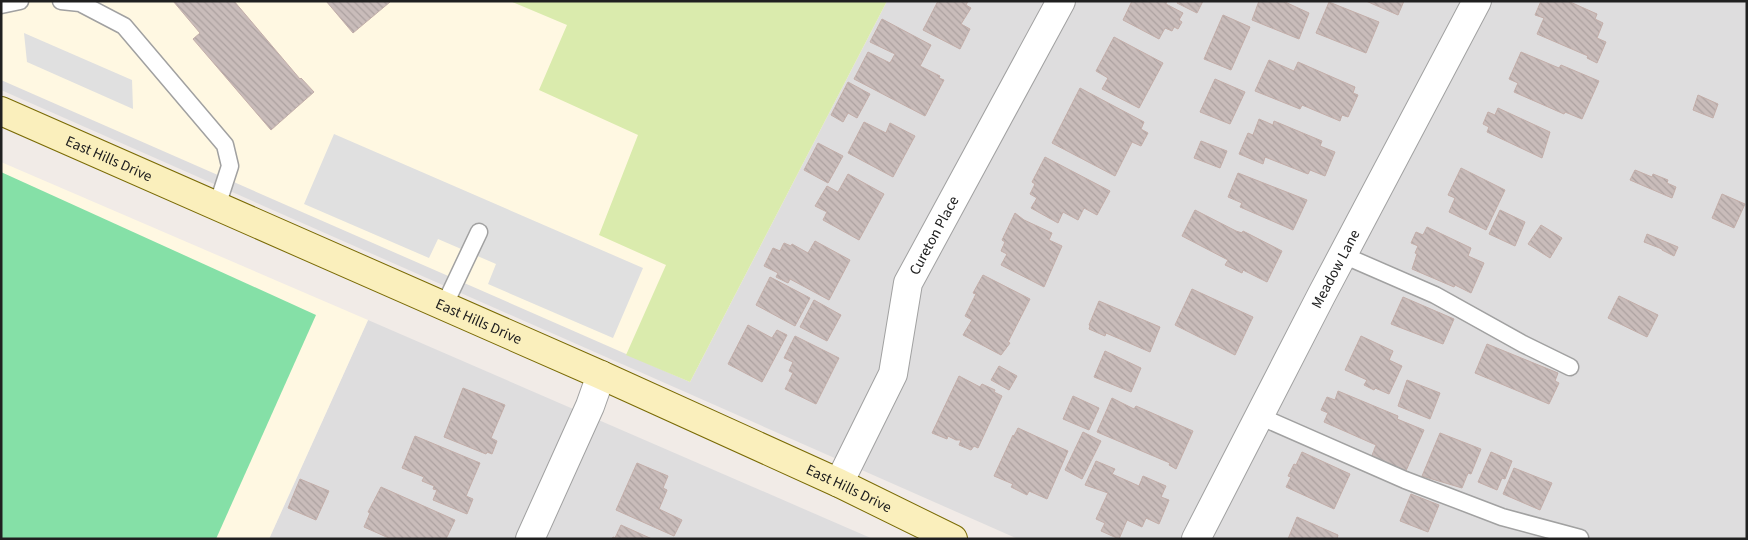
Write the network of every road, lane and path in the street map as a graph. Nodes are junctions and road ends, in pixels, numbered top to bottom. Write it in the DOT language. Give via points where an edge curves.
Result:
graph roads {
  1 [pos="20,1"];
  2 [pos="61,1"];
  3 [pos="1060,1"];
  4 [pos="1477,1"];
  5 [pos="1,5"];
  6 [pos="1,111"];
  7 [pos="217,206"];
  8 [pos="479,232"];
  9 [pos="1343,255"];
  10 [pos="444,306"];
  11 [pos="1570,367"];
  12 [pos="601,375"];
  13 [pos="1260,416"];
  14 [pos="839,483"];
  15 [pos="1580,538"];
  16 [pos="530,539"];
  17 [pos="954,539"];
  18 [pos="1196,539"];
  1 -- 5 [label="lane"];
  2 -- 7 [label="lane" via="80,3 124,26 225,145 230,166"];
  3 -- 14 [label="street, Cureton Place" via="908,284 893,374"];
  4 -- 9 [label="street, Meadow Lane"];
  6 -- 7 [label="street, East Hills Drive"];
  7 -- 10 [label="street, East Hills Drive"];
  8 -- 10 [label="lane"];
  9 -- 11 [label="lane" via="1435,295"];
  9 -- 13 [label="street, Meadow Lane"];
  10 -- 12 [label="street, East Hills Drive"];
  12 -- 14 [label="street, East Hills Drive"];
  12 -- 16 [label="street"];
  13 -- 15 [label="lane" via="1405,480 1493,514"];
  13 -- 18 [label="street, Meadow Lane"];
  14 -- 17 [label="street, East Hills Drive"];
}
